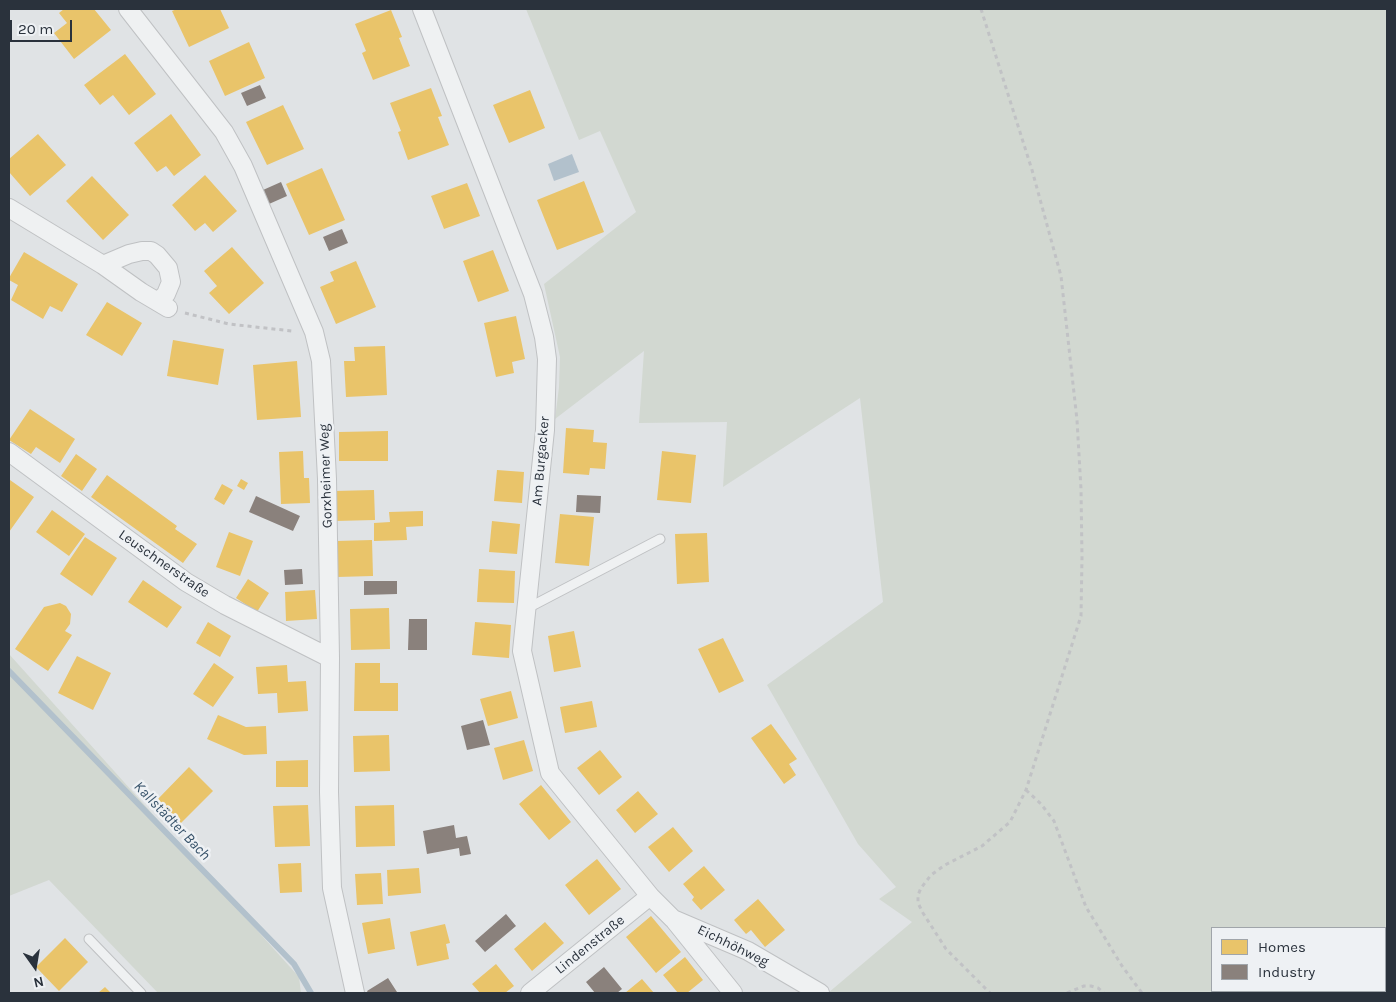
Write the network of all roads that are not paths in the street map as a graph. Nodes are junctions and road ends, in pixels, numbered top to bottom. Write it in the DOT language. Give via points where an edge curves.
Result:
graph roads {
  1 [pos="128,9"];
  2 [pos="422,9"];
  3 [pos="9,208"];
  4 [pos="103,265"];
  5 [pos="9,452"];
  6 [pos="660,538"];
  7 [pos="526,609"];
  8 [pos="330,658"];
  9 [pos="650,896"];
  10 [pos="673,918"];
  11 [pos="89,939"];
  12 [pos="141,993"];
  13 [pos="355,993"];
  14 [pos="530,993"];
  15 [pos="733,993"];
  16 [pos="820,993"];
  1 -- 8 [label="street, Gorxheimer Weg" via="224,132 243,166 314,332 321,361 325,423"];
  2 -- 7 [label="street, Am Burgacker" via="533,294 544,337 545,430"];
  3 -- 4 [label="street"];
  4 -- 4 [label="street" via="163,305 170,282 168,268 157,255 142,251"];
  5 -- 8 [label="street, Leuschnerstraße" via="186,582"];
  6 -- 7 [label="lane"];
  7 -- 9 [label="street, Am Burgacker" via="522,651 550,773"];
  8 -- 13 [label="street, Gorxheimer Weg" via="332,888"];
  9 -- 10 [label="street, Eichhöhweg"];
  9 -- 14 [label="street, Lindenstraße"];
  10 -- 15 [label="street"];
  10 -- 16 [label="street, Eichhöhweg" via="748,951"];
  11 -- 12 [label="lane"];
}
